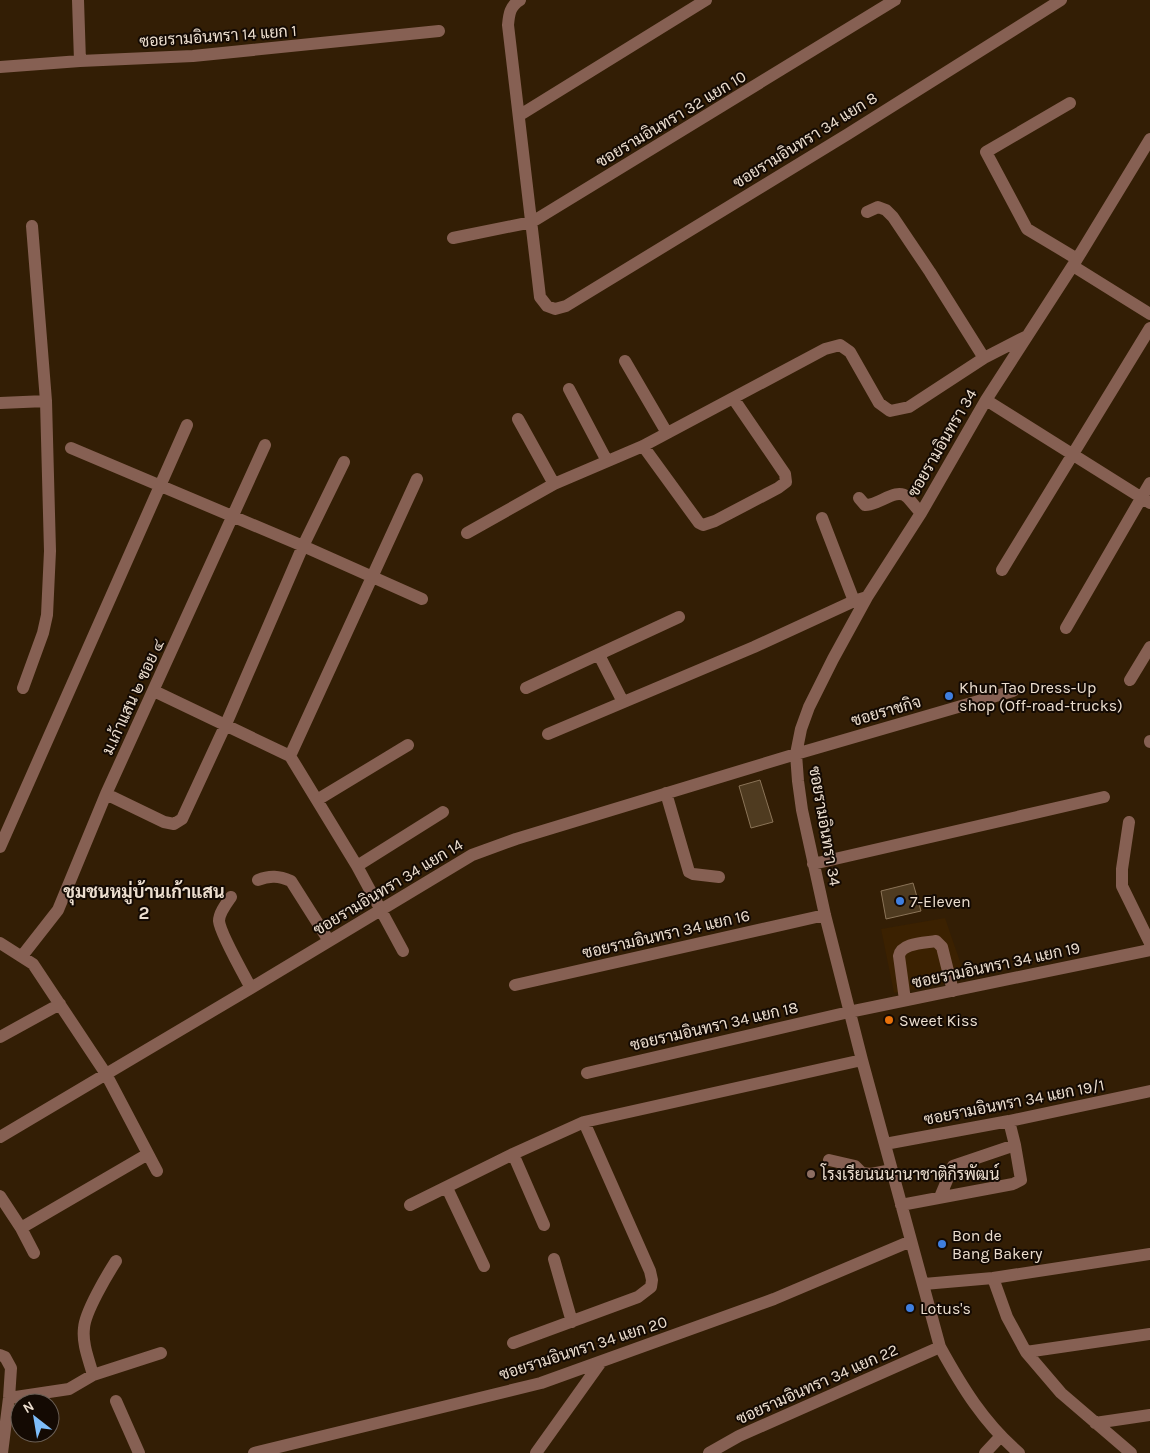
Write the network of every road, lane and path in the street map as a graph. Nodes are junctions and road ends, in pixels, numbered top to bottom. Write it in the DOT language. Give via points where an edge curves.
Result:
graph roads {
  1 [pos="78,0"];
  2 [pos="520,0"];
  3 [pos="706,0"];
  4 [pos="895,0"];
  5 [pos="1060,0"];
  6 [pos="439,31"];
  7 [pos="80,61"];
  8 [pos="0,67"];
  9 [pos="1070,102"];
  10 [pos="520,115"];
  11 [pos="1150,139"];
  12 [pos="868,212"];
  13 [pos="532,222"];
  14 [pos="32,226"];
  15 [pos="453,238"];
  16 [pos="1075,263"];
  17 [pos="1150,314"];
  18 [pos="1150,328"];
  19 [pos="1027,336"];
  20 [pos="984,358"];
  21 [pos="625,361"];
  22 [pos="570,389"];
  23 [pos="732,398"];
  24 [pos="986,400"];
  25 [pos="46,401"];
  26 [pos="0,403"];
  27 [pos="518,419"];
  28 [pos="187,425"];
  29 [pos="667,433"];
  30 [pos="264,445"];
  31 [pos="643,446"];
  32 [pos="71,448"];
  33 [pos="1072,454"];
  34 [pos="606,461"];
  35 [pos="344,462"];
  36 [pos="417,479"];
  37 [pos="1150,483"];
  38 [pos="554,484"];
  39 [pos="161,486"];
  40 [pos="859,498"];
  41 [pos="1146,500"];
  42 [pos="920,513"];
  43 [pos="232,517"];
  44 [pos="822,518"];
  45 [pos="467,533"];
  46 [pos="303,546"];
  47 [pos="1002,570"];
  48 [pos="373,577"];
  49 [pos="867,597"];
  50 [pos="422,599"];
  51 [pos="854,601"];
  52 [pos="679,617"];
  53 [pos="1066,628"];
  54 [pos="1150,647"];
  55 [pos="598,655"];
  56 [pos="1130,680"];
  57 [pos="23,688"];
  58 [pos="526,688"];
  59 [pos="154,691"];
  60 [pos="1014,691"];
  61 [pos="622,702"];
  62 [pos="226,724"];
  63 [pos="548,734"];
  64 [pos="408,745"];
  65 [pos="796,754"];
  66 [pos="290,756"];
  67 [pos="106,794"];
  68 [pos="666,794"];
  69 [pos="1104,797"];
  70 [pos="317,800"];
  71 [pos="443,812"];
  72 [pos="1129,822"];
  73 [pos="0,847"];
  74 [pos="813,864"];
  75 [pos="357,866"];
  76 [pos="719,877"];
  77 [pos="258,880"];
  78 [pos="231,897"];
  79 [pos="381,910"];
  80 [pos="825,916"];
  81 [pos="328,941"];
  82 [pos="0,943"];
  83 [pos="1150,943"];
  84 [pos="1150,950"];
  85 [pos="403,951"];
  86 [pos="22,956"];
  87 [pos="515,985"];
  88 [pos="251,988"];
  89 [pos="953,991"];
  90 [pos="905,1000"];
  91 [pos="60,1004"];
  92 [pos="849,1012"];
  93 [pos="0,1037"];
  94 [pos="862,1060"];
  95 [pos="587,1073"];
  96 [pos="106,1074"];
  97 [pos="1150,1091"];
  98 [pos="1009,1121"];
  99 [pos="584,1122"];
  100 [pos="0,1137"];
  101 [pos="884,1144"];
  102 [pos="1016,1145"];
  103 [pos="148,1154"];
  104 [pos="512,1154"];
  105 [pos="829,1160"];
  106 [pos="892,1170"];
  107 [pos="157,1171"];
  108 [pos="447,1188"];
  109 [pos="0,1196"];
  110 [pos="940,1196"];
  111 [pos="410,1205"];
  112 [pos="901,1205"];
  113 [pos="544,1225"];
  114 [pos="21,1228"];
  115 [pos="911,1241"];
  116 [pos="34,1253"];
  117 [pos="1150,1254"];
  118 [pos="554,1259"];
  119 [pos="116,1261"];
  120 [pos="484,1266"];
  121 [pos="993,1278"];
  122 [pos="924,1284"];
  123 [pos="572,1322"];
  124 [pos="1150,1334"];
  125 [pos="513,1343"];
  126 [pos="940,1348"];
  127 [pos="1026,1352"];
  128 [pos="161,1353"];
  129 [pos="0,1354"];
  130 [pos="601,1362"];
  131 [pos="93,1375"];
  132 [pos="9,1398"];
  133 [pos="116,1400"];
  134 [pos="1150,1415"];
  135 [pos="3,1419"];
  136 [pos="1095,1423"];
  137 [pos="2,1435"];
  138 [pos="1000,1437"];
  139 [pos="2,1453"];
  140 [pos="139,1453"];
  141 [pos="254,1453"];
  142 [pos="536,1453"];
  143 [pos="709,1453"];
  144 [pos="985,1453"];
  145 [pos="1019,1453"];
  146 [pos="1131,1453"];
  1 -- 7 [label="street"];
  2 -- 10 [label="street" via="514,3 509,13 508,25"];
  3 -- 10 [label="street"];
  4 -- 13 [label="street, ซอยรามอินทรา 32 แยก 10"];
  5 -- 13 [label="street, ซอยรามอินทรา 34 แยก 8" via="566,306 555,309 547,306 540,297"];
  6 -- 7 [label="street, ซอยรามอินทรา 14 แยก 1" via="193,56"];
  7 -- 8 [label="street, ซอยรามอินทรา 14 แยก 1"];
  9 -- 16 [label="street" via="986,152 1027,229"];
  10 -- 13 [label="street"];
  11 -- 16 [label="street, ซอยรามอินทรา 34"];
  12 -- 20 [label="street" via="878,207 893,217"];
  13 -- 15 [label="street, ซอยรามอินทรา 32 แยก 10"];
  14 -- 25 [label="street"];
  16 -- 17 [label="street"];
  16 -- 19 [label="street, ซอยรามอินทรา 34"];
  18 -- 33 [label="street"];
  19 -- 20 [label="street"];
  19 -- 24 [label="street, ซอยรามอินทรา 34"];
  20 -- 23 [label="street" via="909,406 890,411 880,403 850,352 840,345 825,348"];
  21 -- 29 [label="street"];
  22 -- 34 [label="street"];
  23 -- 29 [label="street"];
  23 -- 31 [label="street" via="785,474 786,482 778,488 703,525"];
  24 -- 33 [label="street"];
  24 -- 42 [label="street, ซอยรามอินทรา 34"];
  25 -- 26 [label="street"];
  25 -- 57 [label="street" via="50,551 47,616"];
  27 -- 38 [label="street"];
  28 -- 39 [label="street"];
  29 -- 31 [label="street"];
  30 -- 43 [label="street, ม.เก้าแสน ๒ ซอย ๔"];
  31 -- 34 [label="street"];
  32 -- 39 [label="street"];
  33 -- 41 [label="street"];
  33 -- 47 [label="street"];
  34 -- 38 [label="street"];
  35 -- 46 [label="street"];
  36 -- 48 [label="street"];
  37 -- 41 [label="street"];
  38 -- 45 [label="street"];
  39 -- 43 [label="street"];
  39 -- 73 [label="street"];
  40 -- 42 [label="street" via="865,505 872,505 899,494 906,496"];
  41 -- 53 [label="street"];
  42 -- 49 [label="street, ซอยรามอินทรา 34"];
  43 -- 46 [label="street"];
  43 -- 59 [label="street, ม.เก้าแสน ๒ ซอย ๔"];
  44 -- 51 [label="street"];
  46 -- 48 [label="street"];
  46 -- 62 [label="street"];
  48 -- 50 [label="street"];
  48 -- 66 [label="street"];
  49 -- 51 [label="street"];
  49 -- 65 [label="street, ซอยรามอินทรา 34" via="809,707"];
  51 -- 61 [label="street"];
  52 -- 55 [label="street"];
  54 -- 56 [label="street"];
  55 -- 58 [label="street"];
  55 -- 61 [label="street"];
  59 -- 62 [label="street"];
  59 -- 67 [label="street, ม.เก้าแสน ๒ ซอย ๔"];
  60 -- 65 [label="street, ซอยราชกิจ"];
  61 -- 63 [label="street"];
  62 -- 66 [label="street"];
  62 -- 67 [label="street" via="182,818 174,824"];
  64 -- 70 [label="street"];
  65 -- 68 [label="street, ซอยรามอินทรา 34 แยก 14"];
  65 -- 74 [label="street, ซอยรามอินทรา 34" via="799,791"];
  66 -- 70 [label="street"];
  67 -- 86 [label="street, ม.เก้าแสน ๒ ซอย ๔" via="58,910"];
  68 -- 76 [label="street" via="689,872"];
  68 -- 79 [label="street, ซอยรามอินทรา 34 แยก 14" via="472,855"];
  69 -- 74 [label="street"];
  70 -- 75 [label="street"];
  71 -- 75 [label="street"];
  72 -- 83 [label="street" via="1122,886"];
  74 -- 80 [label="street, ซอยรามอินทรา 34"];
  75 -- 79 [label="street"];
  77 -- 81 [label="street" via="267,876 291,880"];
  78 -- 88 [label="street" via="219,920"];
  79 -- 81 [label="street, ซอยรามอินทรา 34 แยก 14"];
  79 -- 85 [label="street"];
  80 -- 87 [label="street, ซอยรามอินทรา 34 แยก 16"];
  80 -- 92 [label="street, ซอยรามอินทรา 34"];
  81 -- 88 [label="street, ซอยรามอินทรา 34 แยก 14"];
  82 -- 86 [label="street"];
  84 -- 89 [label="street, ซอยรามอินทรา 34 แยก 19"];
  86 -- 91 [label="street" via="33,964"];
  88 -- 96 [label="street, ซอยรามอินทรา 34 แยก 14"];
  89 -- 90 [label="street, ซอยรามอินทรา 34 แยก 19"];
  89 -- 90 [label="street" via="942,947 936,941 905,947 900,951"];
  90 -- 92 [label="street, ซอยรามอินทรา 34 แยก 19"];
  91 -- 93 [label="street"];
  91 -- 96 [label="street"];
  92 -- 94 [label="street, ซอยรามอินทรา 34"];
  92 -- 95 [label="street, ซอยรามอินทรา 34 แยก 18"];
  94 -- 99 [label="street"];
  94 -- 101 [label="street, ซอยรามอินทรา 34"];
  96 -- 100 [label="street, ซอยรามอินทรา 34 แยก 14"];
  96 -- 103 [label="street"];
  97 -- 98 [label="street, ซอยรามอินทรา 34 แยก 19/1"];
  98 -- 101 [label="street, ซอยรามอินทรา 34 แยก 19/1"];
  98 -- 102 [label="street"];
  99 -- 104 [label="street"];
  99 -- 123 [label="street" via="652,1280 651,1287 638,1297"];
  101 -- 106 [label="street, ซอยรามอินทรา 34"];
  102 -- 110 [label="street" via="953,1166"];
  102 -- 110 [label="street" via="1021,1180"];
  103 -- 107 [label="street"];
  103 -- 114 [label="street"];
  104 -- 108 [label="street"];
  104 -- 113 [label="street"];
  105 -- 106 [label="street" via="854,1166 862,1173"];
  106 -- 112 [label="street, ซอยรามอินทรา 34"];
  108 -- 111 [label="street"];
  108 -- 120 [label="street"];
  109 -- 114 [label="street"];
  110 -- 112 [label="street"];
  112 -- 115 [label="street, ซอยรามอินทรา 34"];
  114 -- 116 [label="street"];
  115 -- 122 [label="street, ซอยรามอินทรา 34"];
  115 -- 130 [label="street, ซอยรามอินทรา 34 แยก 20" via="774,1299"];
  117 -- 121 [label="street"];
  118 -- 123 [label="street"];
  119 -- 131 [label="street" via="104,1279 84,1328 85,1347"];
  121 -- 122 [label="street"];
  121 -- 127 [label="street" via="1007,1317"];
  122 -- 126 [label="street, ซอยรามอินทรา 34"];
  123 -- 125 [label="street"];
  124 -- 127 [label="street"];
  126 -- 138 [label="street, ซอยรามอินทรา 34" via="964,1390"];
  126 -- 143 [label="street, ซอยรามอินทรา 34 แยก 22" via="739,1436"];
  127 -- 136 [label="street" via="1061,1393"];
  128 -- 131 [label="street"];
  129 -- 132 [label="street" via="10,1368"];
  130 -- 141 [label="street, ซอยรามอินทรา 34 แยก 20" via="541,1383"];
  130 -- 142 [label="street"];
  131 -- 132 [label="street" via="69,1389"];
  132 -- 135 [label="street"];
  133 -- 140 [label="street"];
  134 -- 136 [label="street"];
  135 -- 137 [label="street"];
  136 -- 146 [label="street"];
  137 -- 139 [label="street"];
  138 -- 144 [label="street"];
  138 -- 145 [label="street, ซอยรามอินทรา 34"];
}
